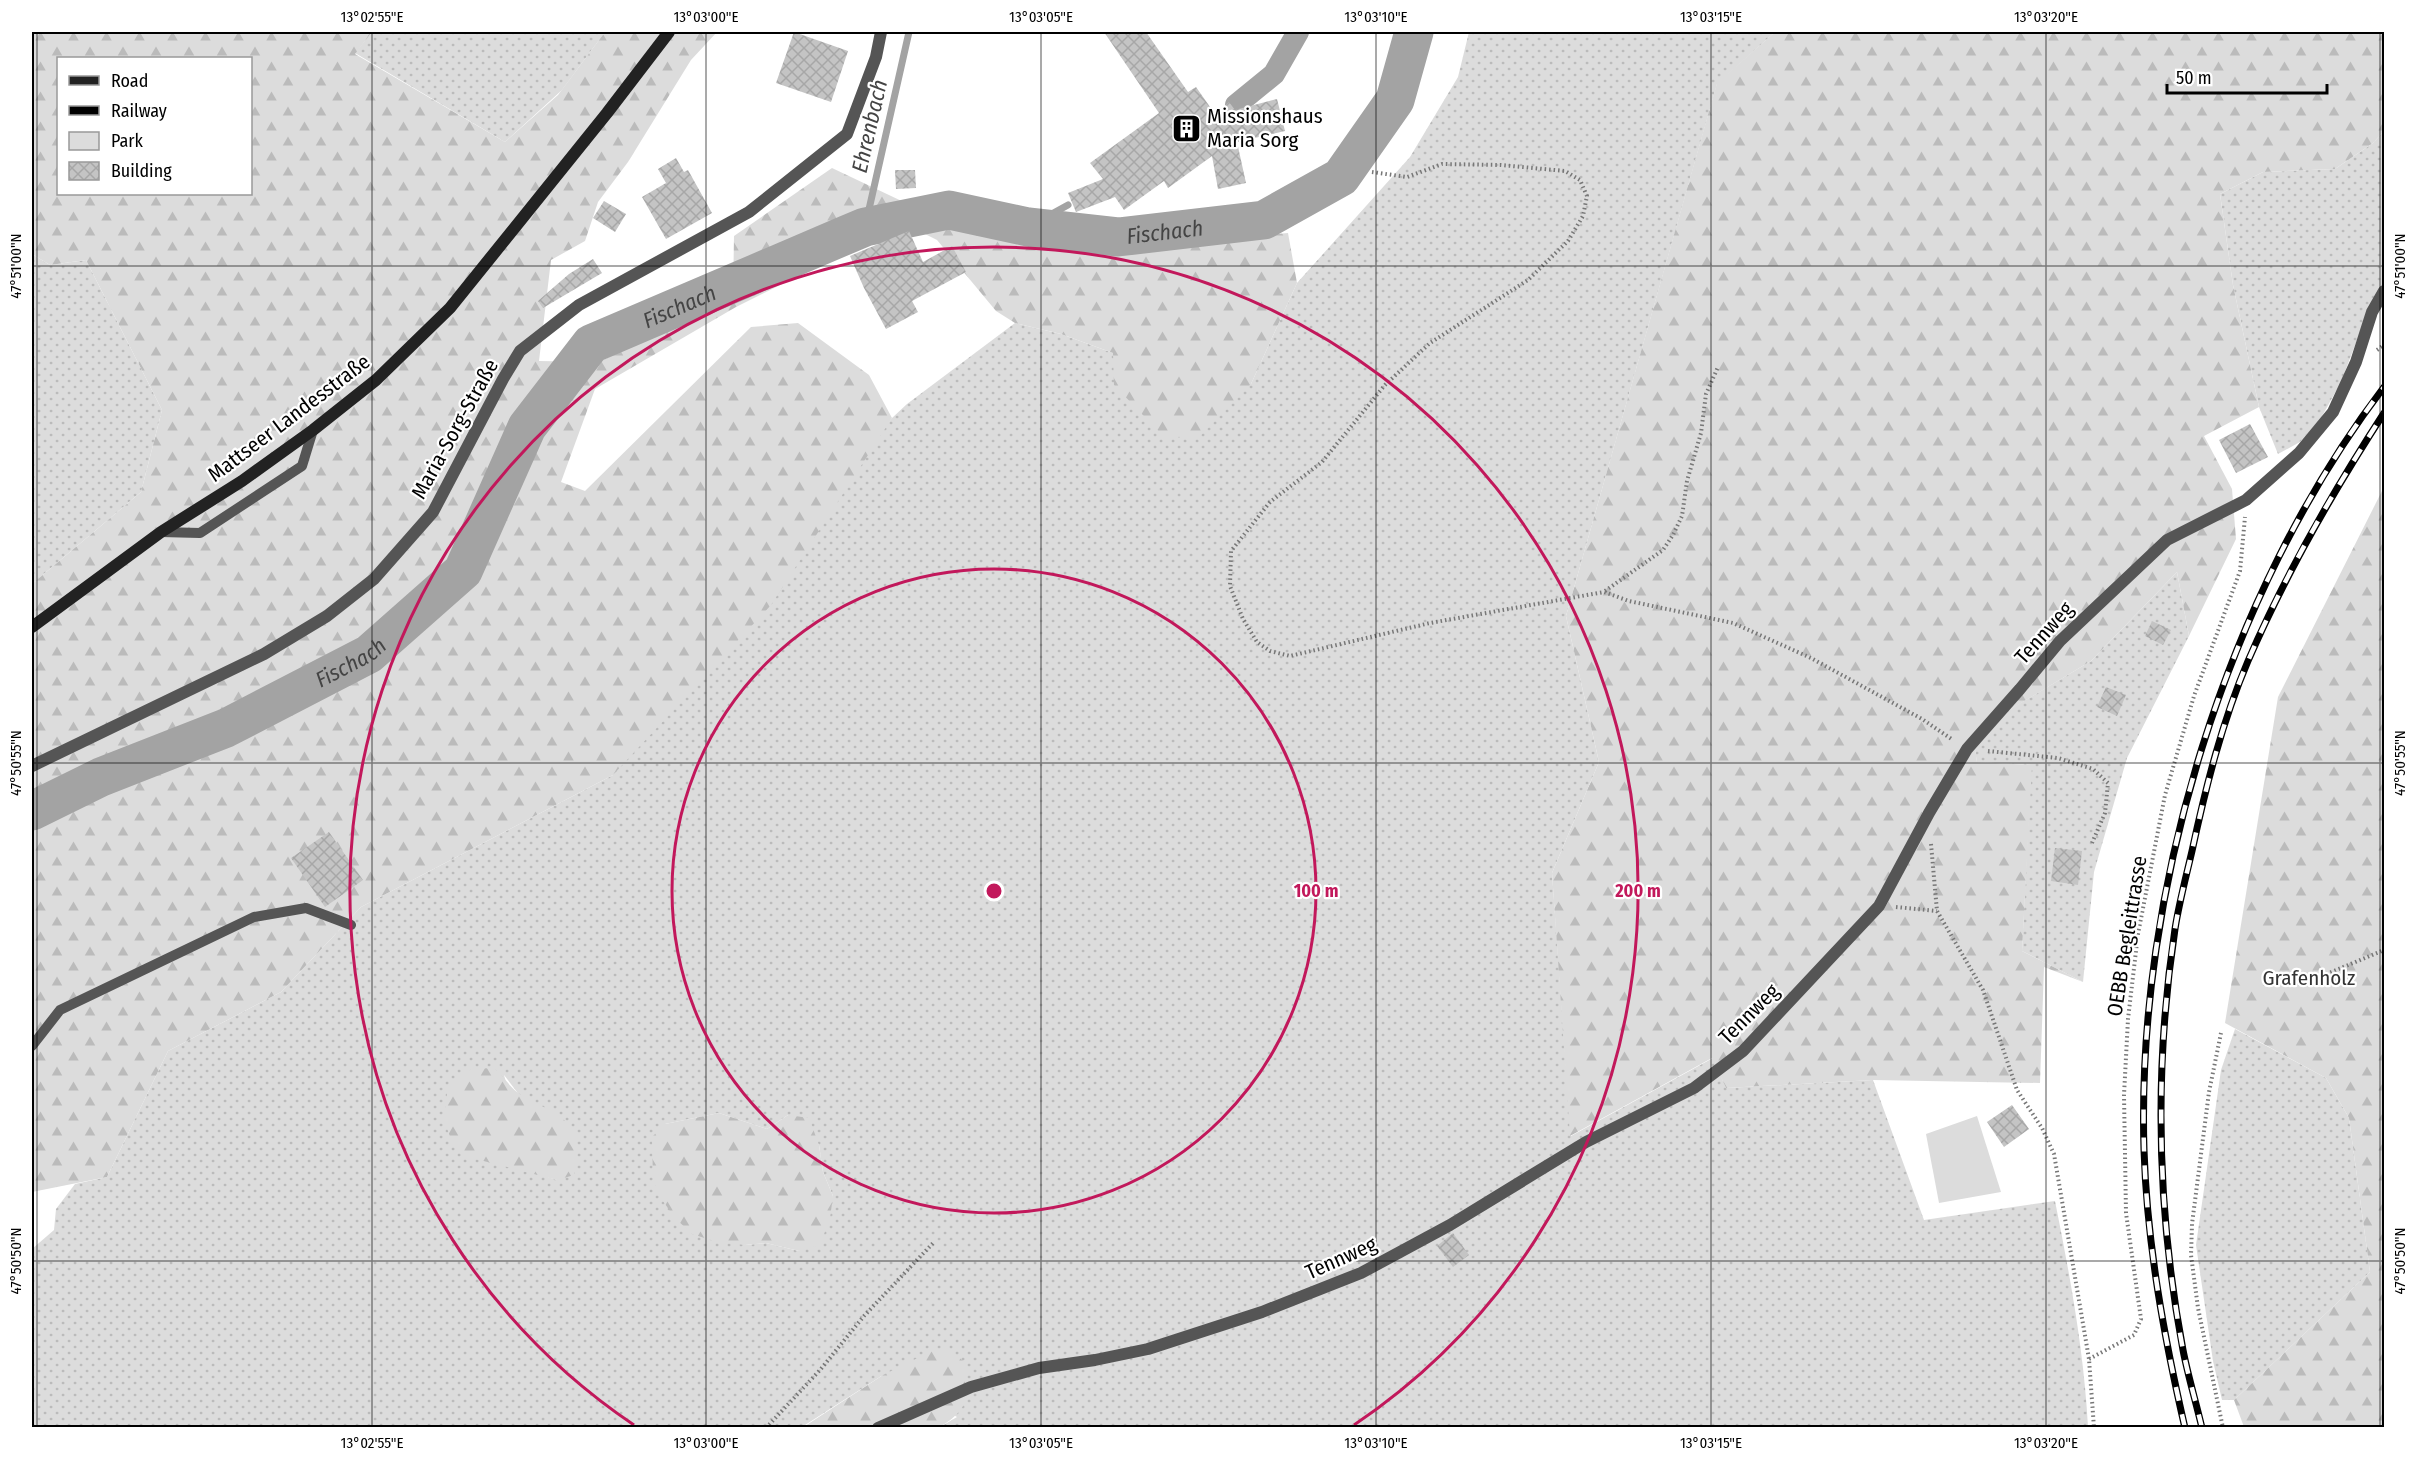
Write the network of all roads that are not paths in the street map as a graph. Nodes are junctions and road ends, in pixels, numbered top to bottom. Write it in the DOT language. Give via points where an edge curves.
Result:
graph roads {
  1 [pos="669,32"];
  2 [pos="881,32"];
  3 [pos="2385,291"];
  4 [pos="313,430"];
  5 [pos="161,532"];
  6 [pos="32,627"];
  7 [pos="32,766"];
  8 [pos="351,925"];
  9 [pos="32,1046"];
  10 [pos="878,1428"];
  1 -- 4 [label="main road, Mattseer Landesstraße" via="450,308 376,380"];
  2 -- 7 [label="street, Maria-Sorg-Straße" via="876,57 847,134 749,212 579,305 520,351 433,513 374,579 327,616 264,654"];
  3 -- 10 [label="street, Tennweg" via="2372,312 2333,412 2299,453 2246,500 2167,540 2060,641 1967,749 1880,906 1743,1051 1694,1088 1586,1142 1450,1226 1361,1274 1148,1349 1039,1368 971,1387"];
  4 -- 5 [label="main road, Mattseer Landesstraße"];
  4 -- 5 [label="lane" via="302,466 200,533"];
  5 -- 6 [label="main road, Mattseer Landesstraße"];
  8 -- 9 [label="lane" via="306,908 254,917 60,1010"];
}
